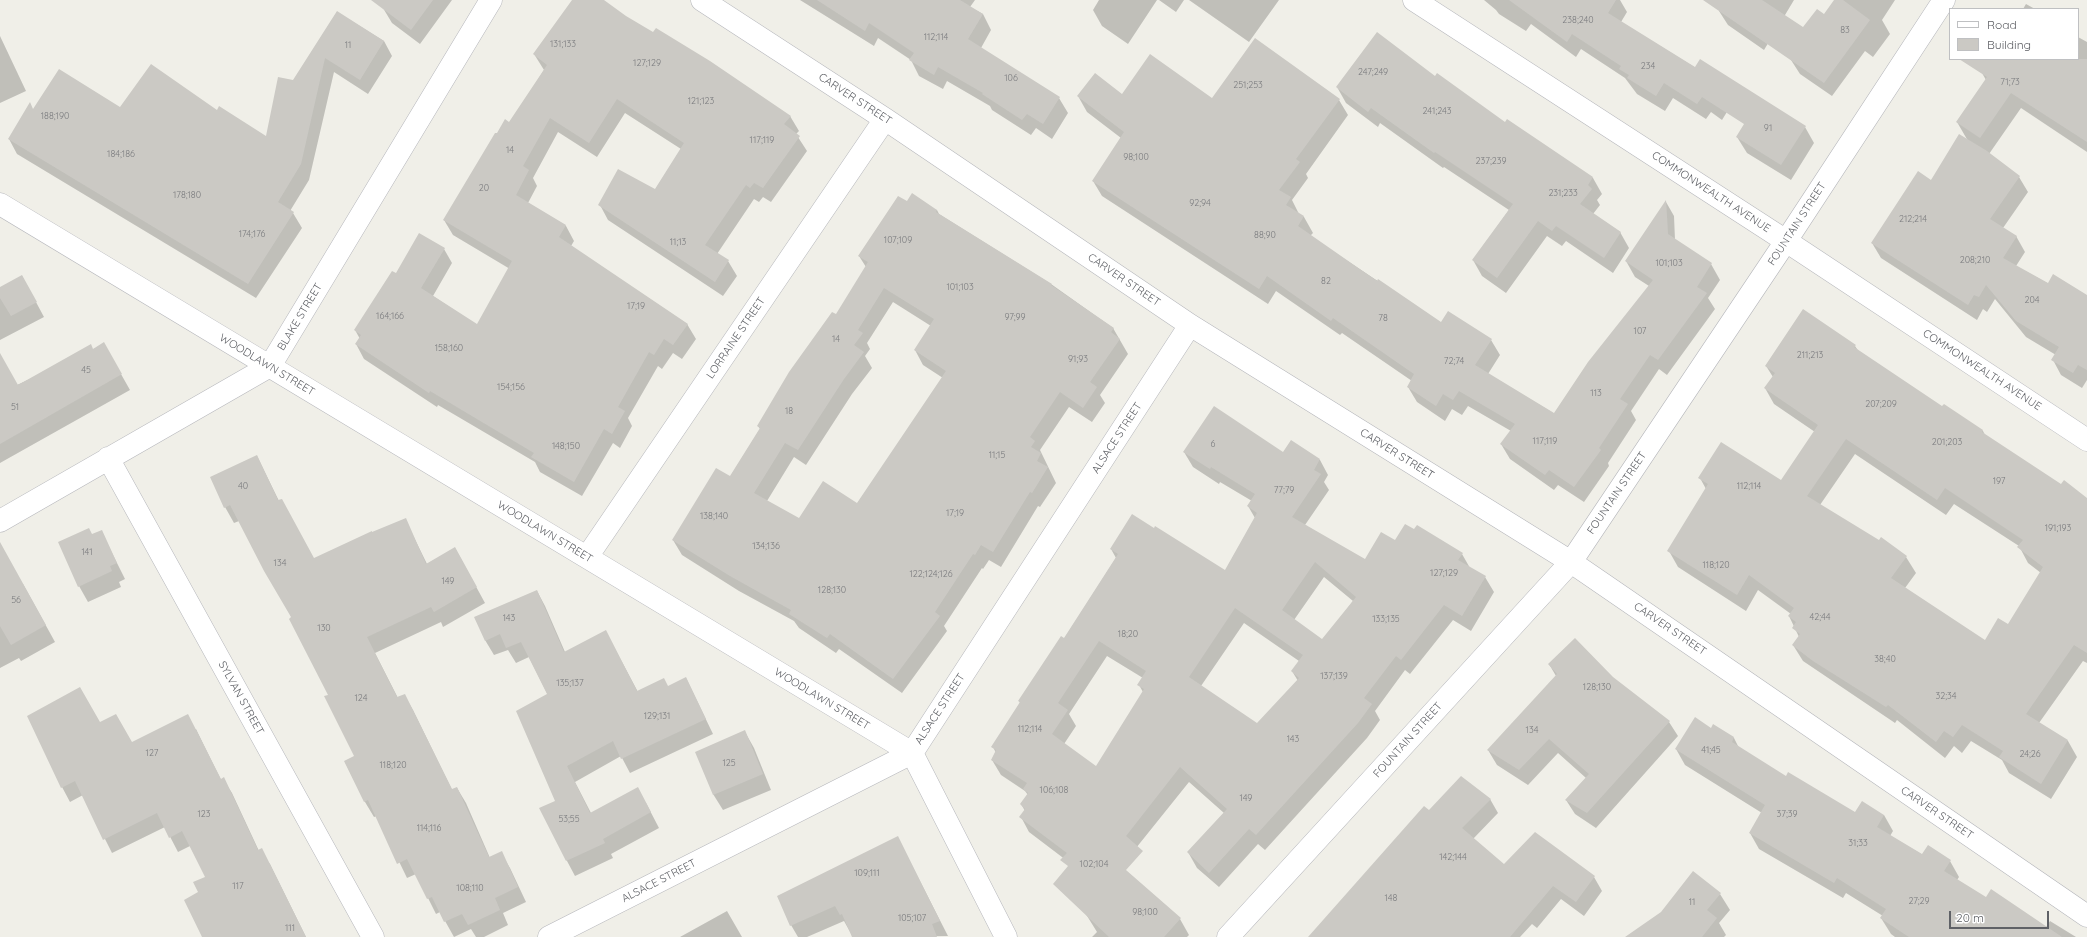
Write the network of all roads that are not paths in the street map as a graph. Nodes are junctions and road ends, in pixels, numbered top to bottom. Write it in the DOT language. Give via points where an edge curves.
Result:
graph roads {
  1 [pos="490,0"];
  2 [pos="702,0"];
  3 [pos="1414,0"];
  4 [pos="1944,0"];
  5 [pos="885,119"];
  6 [pos="0,204"];
  7 [pos="1786,241"];
  8 [pos="1190,325"];
  9 [pos="270,366"];
  10 [pos="2087,440"];
  11 [pos="108,458"];
  12 [pos="0,521"];
  13 [pos="587,557"];
  14 [pos="1571,562"];
  15 [pos="912,753"];
  16 [pos="2087,916"];
  17 [pos="373,937"];
  18 [pos="549,937"];
  19 [pos="1006,937"];
  20 [pos="1228,937"];
  1 -- 9 [label="street, BLAKE STREET"];
  2 -- 5 [label="street, CARVER STREET"];
  3 -- 7 [label="street, COMMONWEALTH AVENUE"];
  4 -- 7 [label="street, FOUNTAIN STREET"];
  5 -- 8 [label="street, CARVER STREET"];
  5 -- 13 [label="street, LORRAINE STREET"];
  6 -- 9 [label="street, WOODLAWN STREET"];
  7 -- 10 [label="street, COMMONWEALTH AVENUE"];
  7 -- 14 [label="street, FOUNTAIN STREET"];
  8 -- 14 [label="street, CARVER STREET"];
  8 -- 15 [label="street, ALSACE STREET"];
  9 -- 11 [label="street, BLAKE STREET"];
  9 -- 13 [label="street, WOODLAWN STREET"];
  11 -- 12 [label="street, BLAKE STREET"];
  11 -- 17 [label="street, SYLVAN STREET"];
  13 -- 15 [label="street, WOODLAWN STREET"];
  14 -- 16 [label="street, CARVER STREET"];
  14 -- 20 [label="street, FOUNTAIN STREET"];
  15 -- 18 [label="street, ALSACE STREET"];
  15 -- 19 [label="street"];
}
